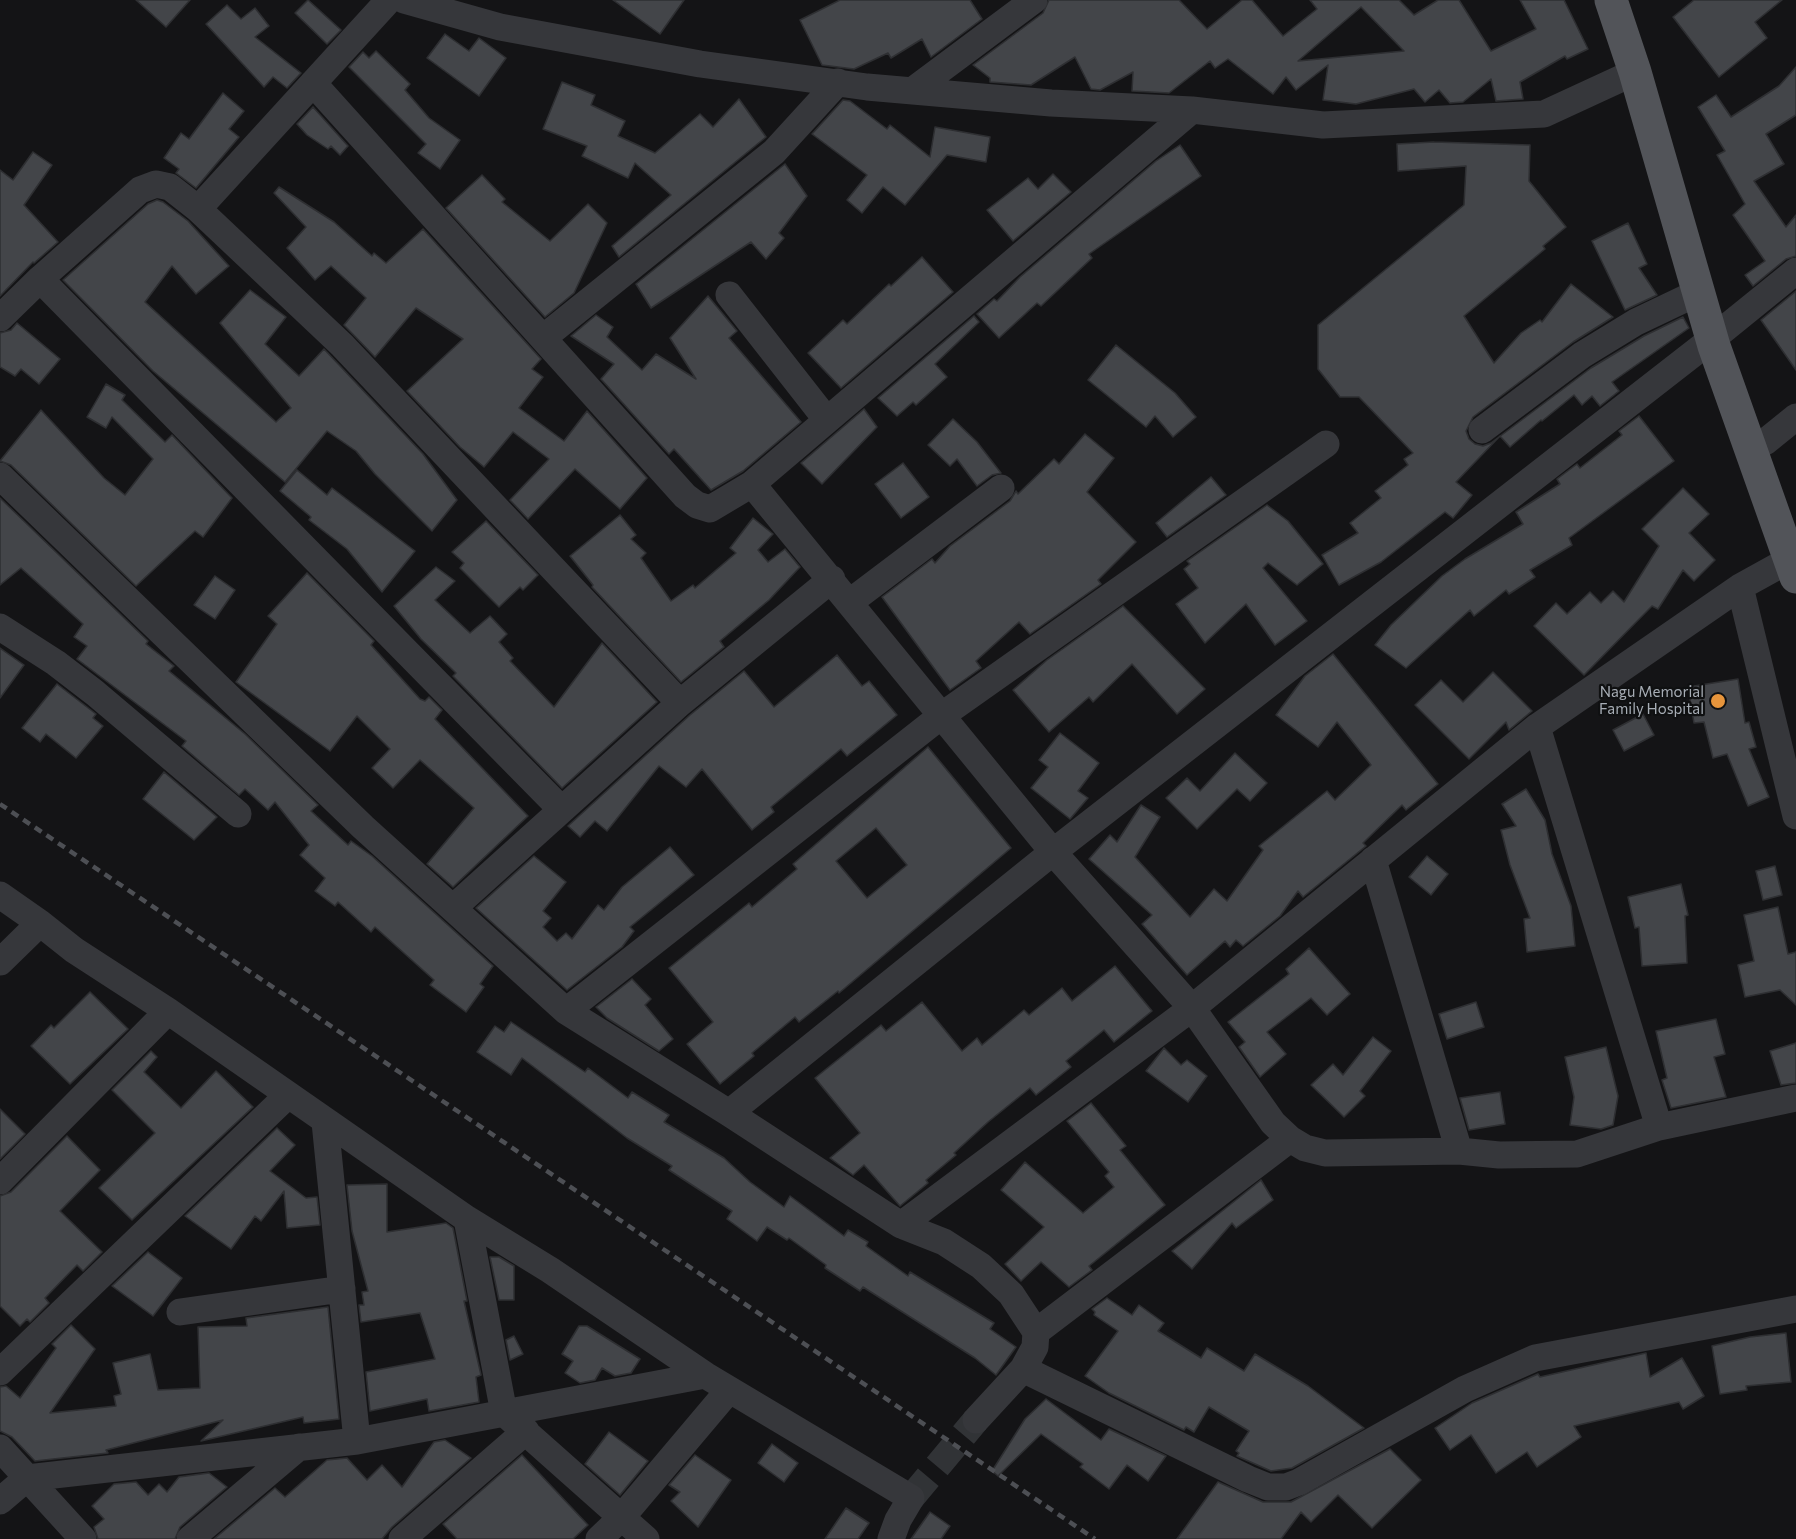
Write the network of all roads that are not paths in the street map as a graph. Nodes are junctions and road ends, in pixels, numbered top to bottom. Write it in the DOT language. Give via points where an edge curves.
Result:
graph roads {
  1 [pos="389,0"];
  2 [pos="404,0"];
  3 [pos="1034,0"];
  4 [pos="1611,0"];
  5 [pos="1635,0"];
  6 [pos="1635,72"];
  7 [pos="838,82"];
  8 [pos="313,83"];
  9 [pos="912,91"];
  10 [pos="1192,110"];
  11 [pos="198,209"];
  12 [pos="1796,271"];
  13 [pos="40,279"];
  14 [pos="1699,292"];
  15 [pos="729,295"];
  16 [pos="0,318"];
  17 [pos="1717,335"];
  18 [pos="543,338"];
  19 [pos="1796,417"];
  20 [pos="826,419"];
  21 [pos="1482,430"];
  22 [pos="1765,442"];
  23 [pos="1326,444"];
  24 [pos="0,476"];
  25 [pos="752,484"];
  26 [pos="1001,488"];
  27 [pos="1796,523"];
  28 [pos="1794,564"];
  29 [pos="832,579"];
  30 [pos="1740,587"];
  31 [pos="850,602"];
  32 [pos="0,627"];
  33 [pos="680,703"];
  34 [pos="941,716"];
  35 [pos="1537,727"];
  36 [pos="561,808"];
  37 [pos="238,814"];
  38 [pos="1796,816"];
  39 [pos="1053,852"];
  40 [pos="1373,860"];
  41 [pos="0,895"];
  42 [pos="453,908"];
  43 [pos="40,923"];
  44 [pos="0,962"];
  45 [pos="1192,1008"];
  46 [pos="168,1011"];
  47 [pos="566,1011"];
  48 [pos="287,1096"];
  49 [pos="1796,1098"];
  50 [pos="729,1113"];
  51 [pos="325,1122"];
  52 [pos="1659,1127"];
  53 [pos="1290,1139"];
  54 [pos="1458,1151"];
  55 [pos="0,1181"];
  56 [pos="467,1219"];
  57 [pos="901,1225"];
  58 [pos="342,1289"];
  59 [pos="1796,1309"];
  60 [pos="180,1312"];
  61 [pos="1036,1332"];
  62 [pos="1023,1369"];
  63 [pos="0,1372"];
  64 [pos="705,1375"];
  65 [pos="729,1390"];
  66 [pos="504,1413"];
  67 [pos="976,1420"];
  68 [pos="525,1431"];
  69 [pos="357,1440"];
  70 [pos="299,1447"];
  71 [pos="0,1449"];
  72 [pos="27,1478"];
  73 [pos="0,1501"];
  74 [pos="621,1518"];
  75 [pos="83,1539"];
  76 [pos="190,1539"];
  77 [pos="402,1539"];
  78 [pos="599,1539"];
  79 [pos="646,1539"];
  80 [pos="891,1539"];
  1 -- 8 [label="street"];
  2 -- 7 [label="street" via="512,30 700,64"];
  3 -- 9 [label="street"];
  4 -- 6 [label="main road"];
  5 -- 17 [label="main road" via="1711,272"];
  6 -- 10 [label="street" via="1544,114 1323,125"];
  6 -- 14 [label="main road"];
  7 -- 9 [label="street"];
  7 -- 18 [label="street" via="774,152"];
  8 -- 11 [label="street"];
  8 -- 18 [label="street"];
  9 -- 10 [label="street"];
  10 -- 20 [label="street"];
  11 -- 13 [label="street" via="170,187 156,184 140,190"];
  11 -- 33 [label="street" via="342,345"];
  12 -- 17 [label="street"];
  13 -- 16 [label="street"];
  13 -- 36 [label="street"];
  14 -- 17 [label="main road"];
  14 -- 21 [label="street" via="1636,322 1582,355"];
  15 -- 20 [label="street"];
  17 -- 22 [label="main road"];
  17 -- 28 [label="main road"];
  17 -- 39 [label="street"];
  18 -- 25 [label="street" via="697,505 710,509"];
  19 -- 22 [label="street"];
  20 -- 25 [label="street"];
  22 -- 27 [label="main road"];
  23 -- 34 [label="street"];
  24 -- 42 [label="street" via="363,827"];
  25 -- 29 [label="street"];
  26 -- 31 [label="street"];
  28 -- 30 [label="street"];
  29 -- 31 [label="street"];
  29 -- 33 [label="street"];
  30 -- 35 [label="street"];
  30 -- 38 [label="street"];
  31 -- 34 [label="street"];
  32 -- 37 [label="street" via="95,693"];
  33 -- 36 [label="street"];
  34 -- 39 [label="street"];
  34 -- 47 [label="street"];
  35 -- 40 [label="street"];
  35 -- 52 [label="street"];
  36 -- 42 [label="street"];
  39 -- 45 [label="street"];
  39 -- 50 [label="street"];
  40 -- 45 [label="street"];
  40 -- 54 [label="street"];
  41 -- 43 [label="street"];
  42 -- 47 [label="street"];
  43 -- 44 [label="street"];
  43 -- 46 [label="street"];
  45 -- 53 [label="street" via="1273,1123"];
  45 -- 57 [label="street"];
  46 -- 48 [label="street"];
  46 -- 55 [label="street"];
  47 -- 50 [label="street"];
  48 -- 51 [label="street"];
  48 -- 63 [label="street"];
  49 -- 52 [label="street"];
  50 -- 57 [label="street"];
  51 -- 56 [label="street"];
  51 -- 58 [label="street"];
  52 -- 54 [label="street" via="1576,1154"];
  53 -- 54 [label="street" via="1325,1153"];
  53 -- 61 [label="street"];
  56 -- 64 [label="street"];
  56 -- 66 [label="street"];
  57 -- 61 [label="street" via="944,1242 981,1266 1011,1294"];
  58 -- 60 [label="street"];
  58 -- 69 [label="street"];
  59 -- 62 [label="street" via="1535,1359 1465,1389 1286,1487 1268,1487 1248,1479"];
  61 -- 62 [label="street" via="1035,1347"];
  62 -- 67 [label="street"];
  64 -- 65 [label="street"];
  64 -- 66 [label="street"];
  65 -- 74 [label="street"];
  65 -- 80 [label="street" via="911,1498"];
  66 -- 68 [label="street"];
  66 -- 69 [label="street"];
  68 -- 74 [label="street"];
  68 -- 77 [label="street"];
  69 -- 70 [label="street"];
  70 -- 72 [label="street"];
  70 -- 76 [label="street"];
  71 -- 72 [label="street"];
  72 -- 73 [label="street"];
  72 -- 75 [label="street"];
  74 -- 78 [label="street"];
  74 -- 79 [label="street"];
}
